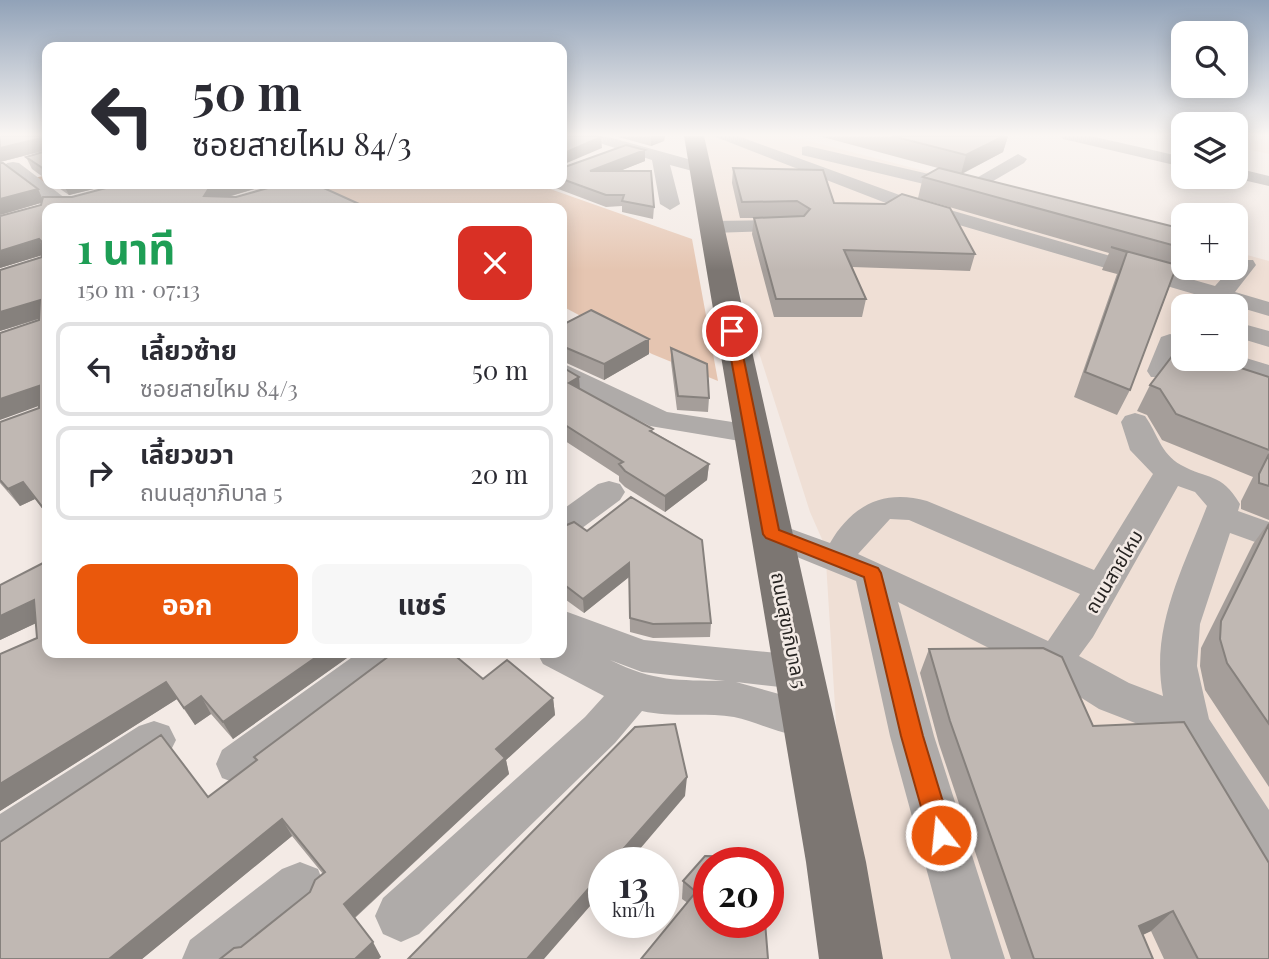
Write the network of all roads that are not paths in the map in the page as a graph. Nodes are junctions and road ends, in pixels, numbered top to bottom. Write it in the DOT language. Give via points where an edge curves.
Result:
graph roads {
  1 [pos="29,181"];
  2 [pos="665,181"];
  3 [pos="708,181"];
  4 [pos="847,181"];
  5 [pos="956,181"];
  6 [pos="965,181"];
  7 [pos="993,181"];
  8 [pos="986,187"];
  9 [pos="1012,188"];
  10 [pos="91,198"];
  11 [pos="50,203"];
  12 [pos="74,203"];
  13 [pos="670,204"];
  14 [pos="795,226"];
  15 [pos="712,227"];
  16 [pos="1249,259"];
  17 [pos="1217,294"];
  18 [pos="1221,294"];
  19 [pos="1248,303"];
  20 [pos="1269,309"];
  21 [pos="1248,333"];
  22 [pos="1269,339"];
  23 [pos="1171,352"];
  24 [pos="1248,368"];
  25 [pos="1160,371"];
  26 [pos="567,374"];
  27 [pos="1269,374"];
  28 [pos="1135,422"];
  29 [pos="752,434"];
  30 [pos="1170,471"];
  31 [pos="609,492"];
  32 [pos="1220,517"];
  33 [pos="567,522"];
  34 [pos="770,525"];
  35 [pos="1269,535"];
  36 [pos="859,559"];
  37 [pos="1102,588"];
  38 [pos="567,627"];
  39 [pos="381,658"];
  40 [pos="567,658"];
  41 [pos="1069,658"];
  42 [pos="634,691"];
  43 [pos="803,695"];
  44 [pos="1189,724"];
  45 [pos="154,740"];
  46 [pos="239,764"];
  47 [pos="0,841"];
  48 [pos="1269,853"];
  49 [pos="300,887"];
  50 [pos="401,916"];
  51 [pos="849,957"];
  52 [pos="209,959"];
  53 [pos="978,959"];
  1 -- 11 [label="street"];
  2 -- 13 [label="street"];
  3 -- 15 [label="main road, ถนนสุขาภิบาล 5"];
  4 -- 17 [label="street" via="898,201"];
  5 -- 8 [label="street"];
  6 -- 8 [label="street"];
  7 -- 8 [label="street"];
  8 -- 9 [label="street"];
  10 -- 12 [label="street"];
  14 -- 15 [label="street"];
  15 -- 29 [label="main road, ถนนสุขาภิบาล 5"];
  16 -- 18 [label="street"];
  19 -- 20 [label="street"];
  21 -- 22 [label="street"];
  23 -- 25 [label="street"];
  24 -- 27 [label="street"];
  26 -- 29 [label="street" via="660,420"];
  28 -- 30 [label="street" via="1145,450"];
  29 -- 34 [label="main road, ถนนสุขาภิบาล 5"];
  30 -- 32 [label="street" via="1206,485 1224,504"];
  30 -- 37 [label="street, ถนนสายไหม"];
  31 -- 33 [label="street"];
  32 -- 35 [label="street"];
  32 -- 44 [label="street" via="1181,624 1177,666"];
  34 -- 36 [label="street"];
  34 -- 43 [label="main road, ถนนสุขาภิบาล 5"];
  36 -- 37 [label="street" via="875,511 889,505 915,509"];
  36 -- 41 [label="street"];
  36 -- 53 [label="street"];
  37 -- 41 [label="street, ถนนสายไหม"];
  38 -- 43 [label="street" via="642,656"];
  39 -- 46 [label="street"];
  40 -- 42 [label="street"];
  41 -- 44 [label="street" via="1114,696"];
  42 -- 43 [label="street" via="663,698"];
  42 -- 50 [label="street" via="600,730"];
  43 -- 51 [label="main road, ถนนสุขาภิบาล 5"];
  44 -- 48 [label="street"];
  45 -- 47 [label="street"];
  49 -- 52 [label="street"];
}
